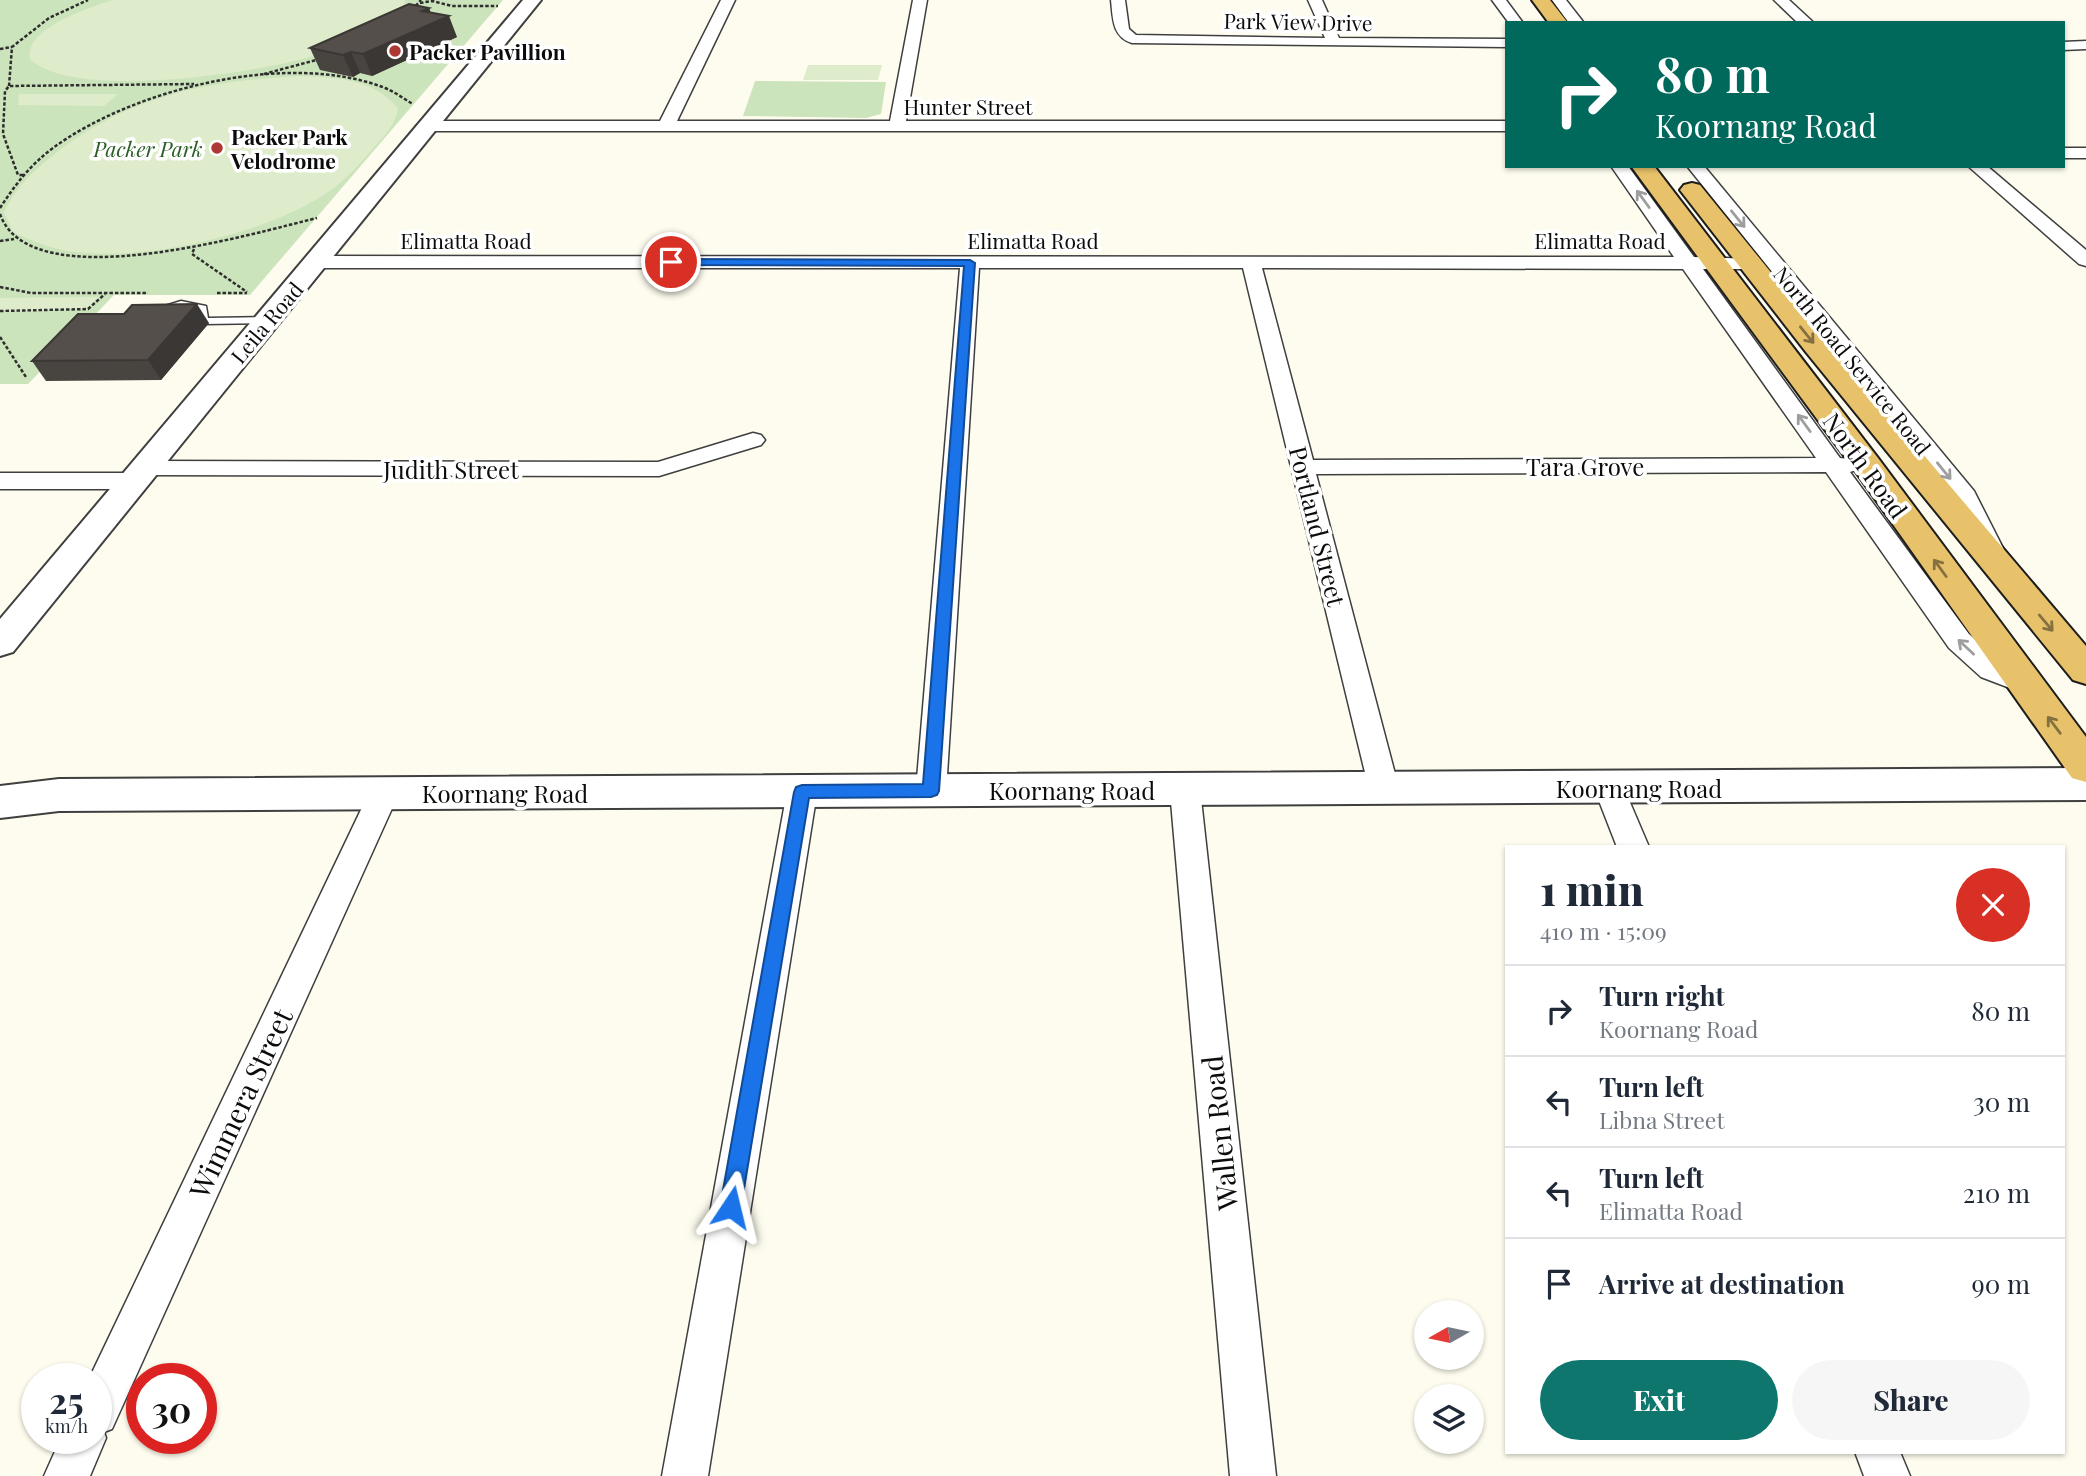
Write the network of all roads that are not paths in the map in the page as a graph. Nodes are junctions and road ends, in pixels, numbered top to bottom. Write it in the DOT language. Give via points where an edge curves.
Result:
graph roads {
  1 [pos="728,0"];
  2 [pos="920,0"];
  3 [pos="1118,0"];
  4 [pos="1315,0"];
  5 [pos="1499,0"];
  6 [pos="1517,0"];
  7 [pos="1541,0"];
  8 [pos="1559,0"];
  9 [pos="1781,0"];
  10 [pos="530,2"];
  11 [pos="1515,21"];
  12 [pos="1533,21"];
  13 [pos="1557,21"];
  14 [pos="1575,21"];
  15 [pos="1805,21"];
  16 [pos="1334,42"];
  17 [pos="1505,43"];
  18 [pos="2086,45"];
  19 [pos="2065,46"];
  20 [pos="423,116"];
  21 [pos="666,126"];
  22 [pos="1505,126"];
  23 [pos="897,127"];
  24 [pos="2065,153"];
  25 [pos="2086,153"];
  26 [pos="1621,168"];
  27 [pos="1643,168"];
  28 [pos="1675,168"];
  29 [pos="1697,168"];
  30 [pos="1978,168"];
  31 [pos="2086,260"];
  32 [pos="317,262"];
  33 [pos="970,263"];
  34 [pos="1251,263"];
  35 [pos="1702,263"];
  36 [pos="1749,263"];
  37 [pos="267,320"];
  38 [pos="203,321"];
  39 [pos="148,322"];
  40 [pos="191,324"];
  41 [pos="752,440"];
  42 [pos="1867,465"];
  43 [pos="1835,466"];
  44 [pos="1303,467"];
  45 [pos="140,475"];
  46 [pos="0,481"];
  47 [pos="1997,563"];
  48 [pos="0,643"];
  49 [pos="2086,670"];
  50 [pos="2023,683"];
  51 [pos="2086,767"];
  52 [pos="2086,783"];
  53 [pos="1609,788"];
  54 [pos="0,789"];
  55 [pos="1384,789"];
  56 [pos="1185,790"];
  57 [pos="931,791"];
  58 [pos="802,792"];
  59 [pos="384,793"];
  60 [pos="59,795"];
  61 [pos="0,802"];
  62 [pos="1632,845"];
  63 [pos="112,1379"];
  64 [pos="77,1454"];
  65 [pos="1878,1454"];
  66 [pos="67,1476"];
  67 [pos="685,1476"];
  68 [pos="1253,1476"];
  69 [pos="1887,1476"];
  1 -- 21 [label="street"];
  2 -- 23 [label="street"];
  3 -- 16 [label="street, Park View Drive" via="1122,30 1132,39"];
  4 -- 16 [label="street"];
  5 -- 11 [label="street"];
  6 -- 12 [label="highway"];
  7 -- 13 [label="highway"];
  8 -- 14 [label="street"];
  9 -- 15 [label="street"];
  10 -- 20 [label="street, Leila Road"];
  16 -- 17 [label="street, Park View Drive"];
  18 -- 19 [label="street"];
  20 -- 21 [label="street, Hunter Street"];
  20 -- 32 [label="street, Leila Road"];
  21 -- 23 [label="street, Hunter Street"];
  22 -- 23 [label="street, Hunter Street"];
  24 -- 25 [label="street"];
  35 -- 26 [label="street, one-way"];
  27 -- 35 [label="highway, North Road"];
  28 -- 36 [label="highway, North Road"];
  29 -- 47 [label="street, North Road Service Road, one-way" via="1965,496"];
  30 -- 31 [label="street"];
  32 -- 33 [label="street, Elimatta Road"];
  32 -- 37 [label="street, Leila Road"];
  33 -- 34 [label="street, Elimatta Road"];
  33 -- 57 [label="street"];
  34 -- 35 [label="street, Elimatta Road"];
  34 -- 44 [label="street, Portland Street"];
  35 -- 36 [label="street, Elimatta Road"];
  35 -- 42 [label="highway, North Road"];
  43 -- 35 [label="street, one-way"];
  36 -- 47 [label="highway, North Road, one-way"];
  37 -- 38 [label="lane"];
  37 -- 45 [label="street, Leila Road"];
  38 -- 39 [label="lane" via="202,309 181,304 159,309"];
  38 -- 40 [label="lane"];
  41 -- 45 [label="street, Judith Street" via="659,469"];
  42 -- 43 [label="street, Tara Grove"];
  50 -- 42 [label="highway, North Road, one-way"];
  43 -- 44 [label="street, Tara Grove"];
  50 -- 43 [label="street, one-way" via="1992,670 1959,641"];
  44 -- 55 [label="street, Portland Street"];
  45 -- 46 [label="street, Judith Street"];
  45 -- 48 [label="street, Leila Road"];
  47 -- 49 [label="highway, North Road, one-way"];
  51 -- 50 [label="highway, North Road, one-way"];
  52 -- 53 [label="street, Koornang Road"];
  53 -- 55 [label="street, Koornang Road"];
  53 -- 62 [label="street"];
  54 -- 60 [label="street, Koornang Road"];
  55 -- 56 [label="street, Koornang Road"];
  56 -- 57 [label="street, Koornang Road"];
  56 -- 68 [label="street, Wallen Road"];
  57 -- 58 [label="street, Koornang Road"];
  58 -- 59 [label="street, Koornang Road"];
  58 -- 67 [label="street"];
  59 -- 60 [label="street, Koornang Road"];
  59 -- 63 [label="street, Wimmera Street"];
  60 -- 61 [label="street, Koornang Road"];
  64 -- 66 [label="street"];
  65 -- 69 [label="street"];
}
